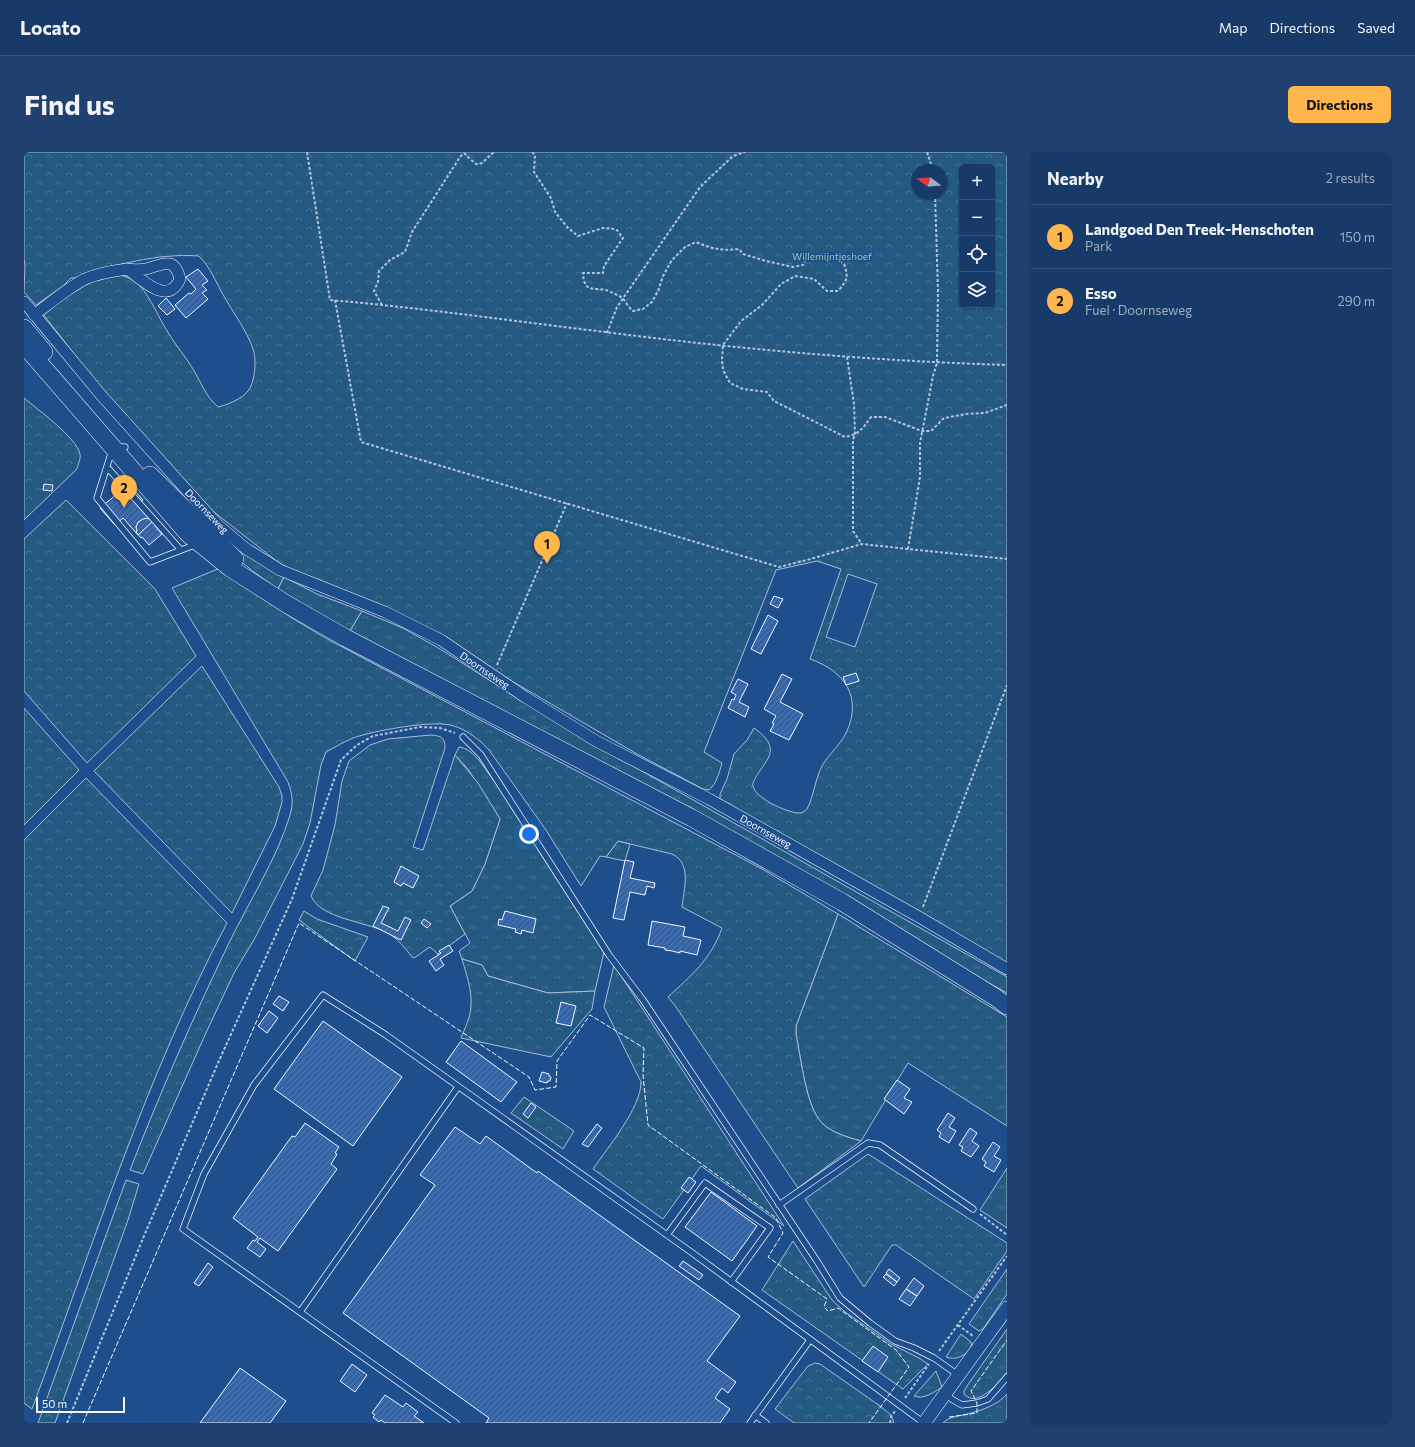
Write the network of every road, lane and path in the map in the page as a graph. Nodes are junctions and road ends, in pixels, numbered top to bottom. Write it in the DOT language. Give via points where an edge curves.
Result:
graph roads {
  1 [pos="307,152"];
  2 [pos="464,152"];
  3 [pos="494,152"];
  4 [pos="532,152"];
  5 [pos="745,152"];
  6 [pos="927,152"];
  7 [pos="931,164"];
  8 [pos="936,200"];
  9 [pos="127,268"];
  10 [pos="623,298"];
  11 [pos="335,300"];
  12 [pos="24,302"];
  13 [pos="382,305"];
  14 [pos="34,315"];
  15 [pos="24,328"];
  16 [pos="607,333"];
  17 [pos="24,345"];
  18 [pos="723,345"];
  19 [pos="847,356"];
  20 [pos="937,363"];
  21 [pos="1007,365"];
  22 [pos="1007,405"];
  23 [pos="922,431"];
  24 [pos="855,435"];
  25 [pos="119,447"];
  26 [pos="107,467"];
  27 [pos="567,503"];
  28 [pos="201,535"];
  29 [pos="862,544"];
  30 [pos="181,550"];
  31 [pos="908,550"];
  32 [pos="1007,559"];
  33 [pos="492,675"];
  34 [pos="1007,685"];
  35 [pos="463,736"];
  36 [pos="919,917"];
  37 [pos="1007,969"];
  38 [pos="1003,1001"];
  39 [pos="458,1087"];
  40 [pos="779,1205"];
  41 [pos="973,1209"];
  42 [pos="667,1235"];
  43 [pos="1007,1236"];
  44 [pos="1007,1256"];
  45 [pos="731,1282"];
  46 [pos="1007,1308"];
  47 [pos="300,1312"];
  48 [pos="810,1340"];
  49 [pos="934,1358"];
  50 [pos="958,1376"];
  51 [pos="1007,1378"];
  52 [pos="945,1394"];
  53 [pos="900,1405"];
  54 [pos="755,1415"];
  55 [pos="67,1423"];
  56 [pos="456,1423"];
  57 [pos="750,1423"];
  58 [pos="766,1423"];
  59 [pos="890,1423"];
  60 [pos="924,1423"];
  1 -- 11 [label="path" via="330,300"];
  2 -- 3 [label="path" via="476,164 482,163"];
  2 -- 13 [label="path" via="412,232 405,252 390,260 379,271 374,290"];
  4 -- 10 [label="path" via="535,155 534,172 551,198 555,212 573,233 578,236 603,228 616,228 623,238 604,266 604,273 583,273 591,290 609,291"];
  5 -- 10 [label="path" via="733,156 700,187"];
  6 -- 7 [label="path"];
  8 -- 20 [label="path"];
  9 -- 14 [label="street" via="84,280"];
  10 -- 16 [label="path"];
  10 -- 18 [label="path" via="633,311 647,306 658,291 672,260 685,247 696,242 710,248 739,249 743,254 793,267 803,265 807,257 819,254 827,255 844,264 847,281 838,291 827,291 814,279 795,276 780,284 762,305 741,321"];
  11 -- 13 [label="path"];
  11 -- 27 [label="path" via="361,442"];
  12 -- 14 [label="street, Doornseweg"];
  13 -- 16 [label="path"];
  14 -- 33 [label="street, Doornseweg" via="101,395 218,525 245,548 280,570 385,612 441,640"];
  15 -- 25 [label="main road, Doornseweg"];
  16 -- 18 [label="path"];
  17 -- 25 [label="main road, Doornseweg"];
  18 -- 19 [label="path"];
  18 -- 24 [label="path" via="723,370 730,383 743,389 766,392 774,401 845,437"];
  19 -- 20 [label="path"];
  19 -- 24 [label="path"];
  20 -- 21 [label="path"];
  20 -- 23 [label="path"];
  22 -- 23 [label="path" via="985,413 944,418 931,431"];
  23 -- 24 [label="path" via="885,417 872,417"];
  23 -- 31 [label="path" via="920,477"];
  24 -- 29 [label="path" via="853,531"];
  25 -- 26 [label="lane"];
  25 -- 28 [label="main road, Doornseweg" via="188,534"];
  26 -- 30 [label="lane"];
  26 -- 30 [label="lane" via="97,498 150,562"];
  27 -- 29 [label="path" via="779,567"];
  27 -- 33 [label="path"];
  28 -- 30 [label="lane"];
  28 -- 38 [label="main road, Doornseweg" via="346,638 692,818 842,902"];
  29 -- 31 [label="path"];
  31 -- 32 [label="path"];
  33 -- 36 [label="street, Doornseweg" via="596,740 708,799"];
  34 -- 36 [label="path"];
  35 -- 40 [label="lane" via="481,755 609,955 643,1000"];
  35 -- 55 [label="path" via="440,728 420,727 395,731 373,736 357,745 342,760 292,898 215,1070"];
  36 -- 37 [label="street, Doornseweg"];
  39 -- 42 [label="lane"];
  39 -- 47 [label="lane"];
  39 -- 47 [label="lane" via="323,995 254,1085 204,1174 183,1229"];
  40 -- 41 [label="lane" via="868,1143 880,1145"];
  40 -- 49 [label="lane" via="840,1298 896,1341"];
  41 -- 43 [label="path"];
  42 -- 45 [label="lane"];
  42 -- 45 [label="lane" via="705,1183 770,1228"];
  44 -- 49 [label="path"];
  45 -- 48 [label="lane"];
  46 -- 50 [label="street"];
  47 -- 56 [label="lane"];
  48 -- 53 [label="lane"];
  48 -- 54 [label="lane"];
  49 -- 50 [label="lane"];
  49 -- 53 [label="path"];
  50 -- 52 [label="street"];
  51 -- 52 [label="lane" via="988,1400 977,1403 962,1405"];
  52 -- 60 [label="street"];
  53 -- 59 [label="path" via="891,1417"];
  53 -- 60 [label="lane"];
  54 -- 57 [label="lane"];
  54 -- 58 [label="lane"];
}
